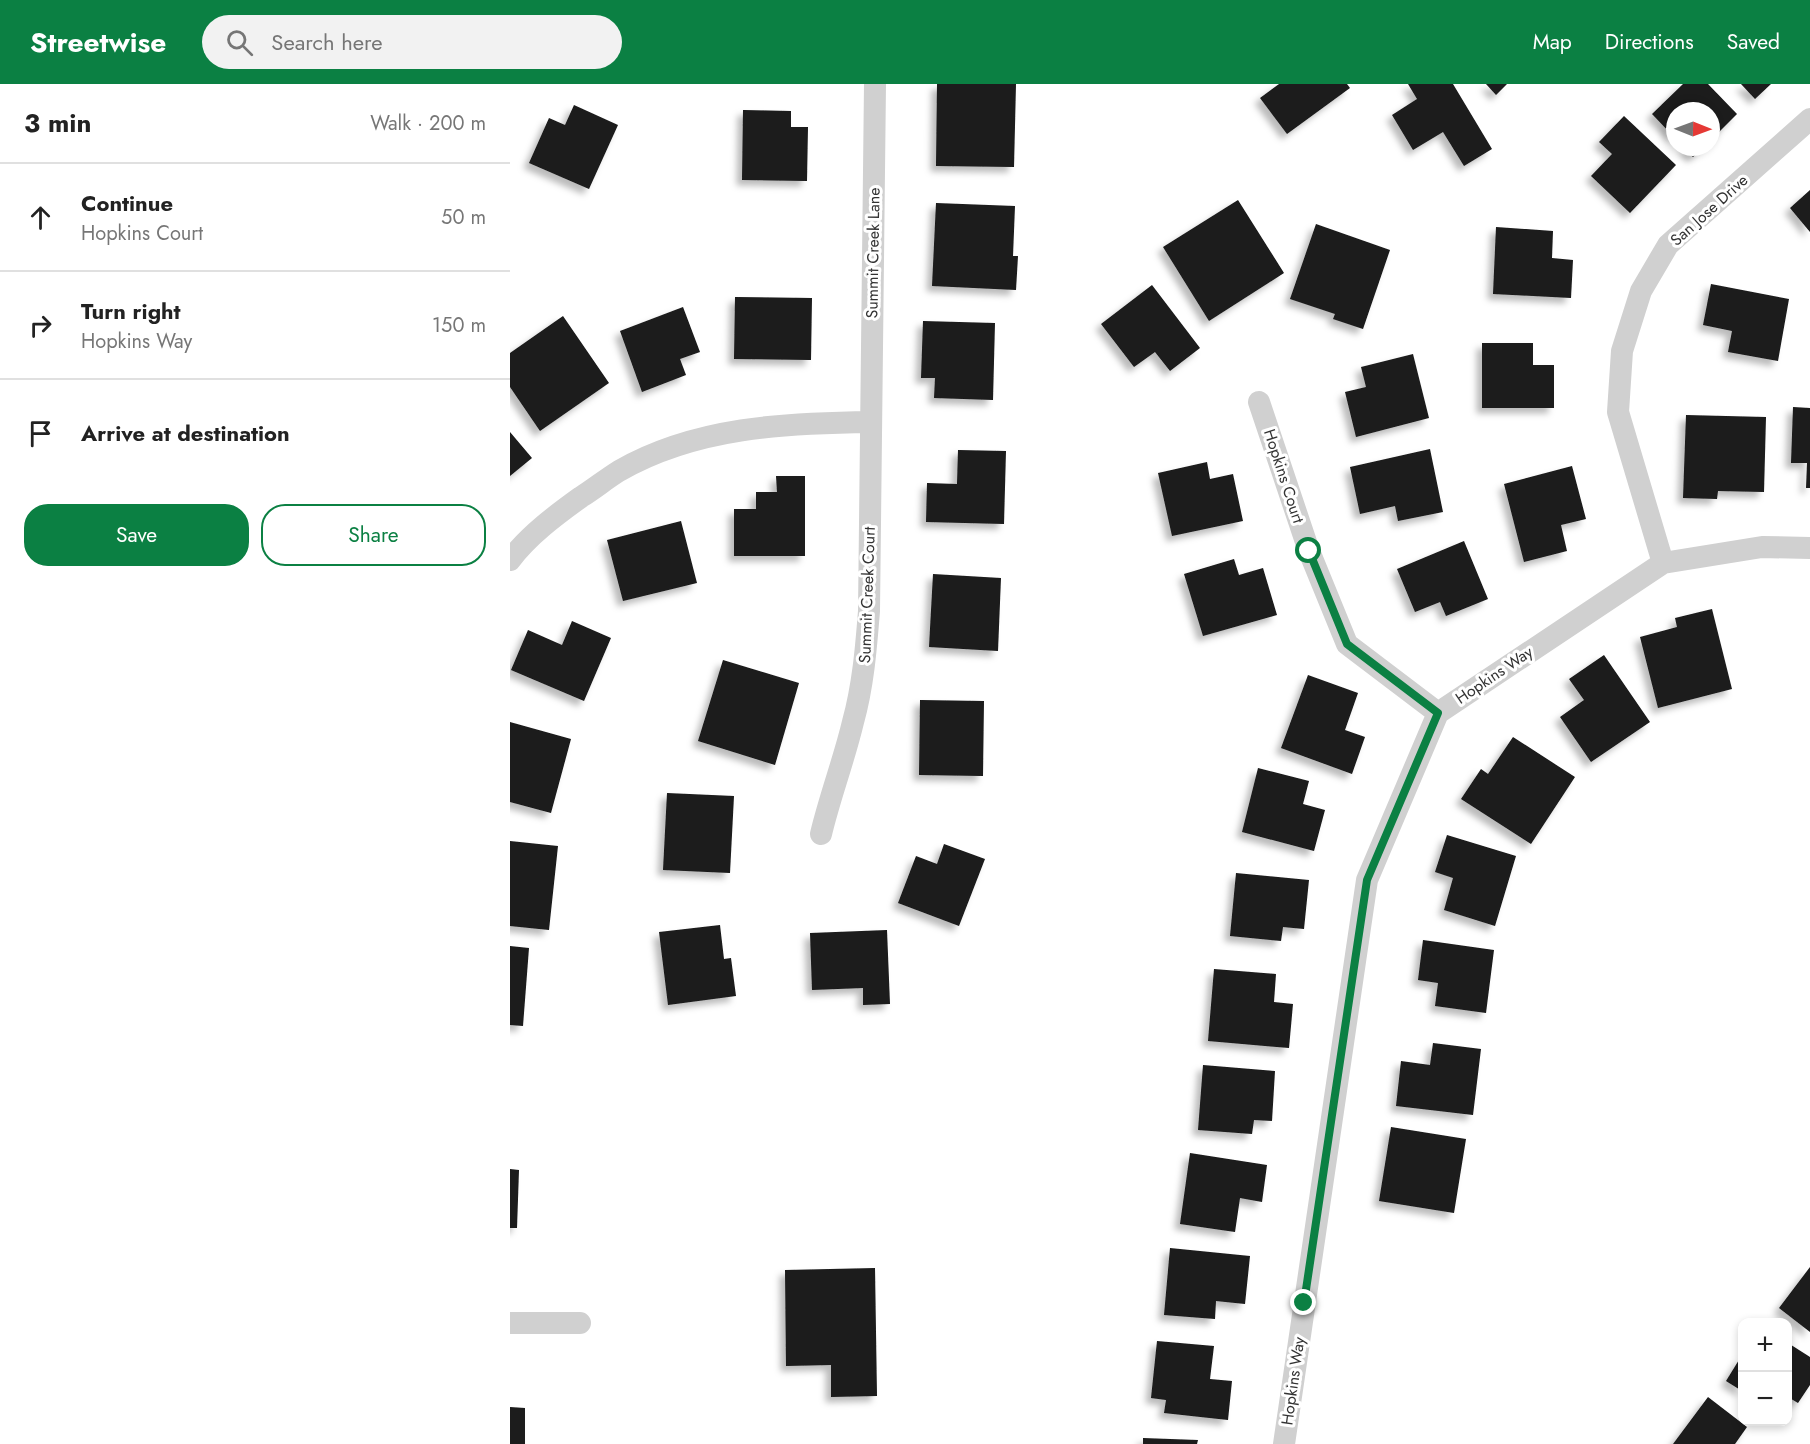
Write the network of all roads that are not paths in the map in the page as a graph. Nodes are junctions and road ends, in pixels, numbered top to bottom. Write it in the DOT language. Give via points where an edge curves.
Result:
graph roads {
  1 [pos="875,84"];
  2 [pos="1810,119"];
  3 [pos="1259,402"];
  4 [pos="871,422"];
  5 [pos="1810,548"];
  6 [pos="510,560"];
  7 [pos="1663,563"];
  8 [pos="1438,713"];
  9 [pos="821,834"];
  10 [pos="510,1323"];
  11 [pos="580,1323"];
  12 [pos="1284,1444"];
  1 -- 4 [label="street, Summit Creek Lane"];
  2 -- 7 [label="street, San Jose Drive" via="1668,245 1641,291 1622,351 1618,412"];
  3 -- 8 [label="street, Hopkins Court" via="1309,551 1347,644"];
  4 -- 6 [label="street" via="760,426 657,453 620,471 566,507 520,546"];
  4 -- 9 [label="street, Summit Creek Court" via="869,611 864,670 854,722"];
  5 -- 7 [label="street, Hopkins Way" via="1762,547"];
  7 -- 8 [label="street, Hopkins Way"];
  8 -- 12 [label="street, Hopkins Way" via="1367,880"];
  10 -- 11 [label="street"];
}
